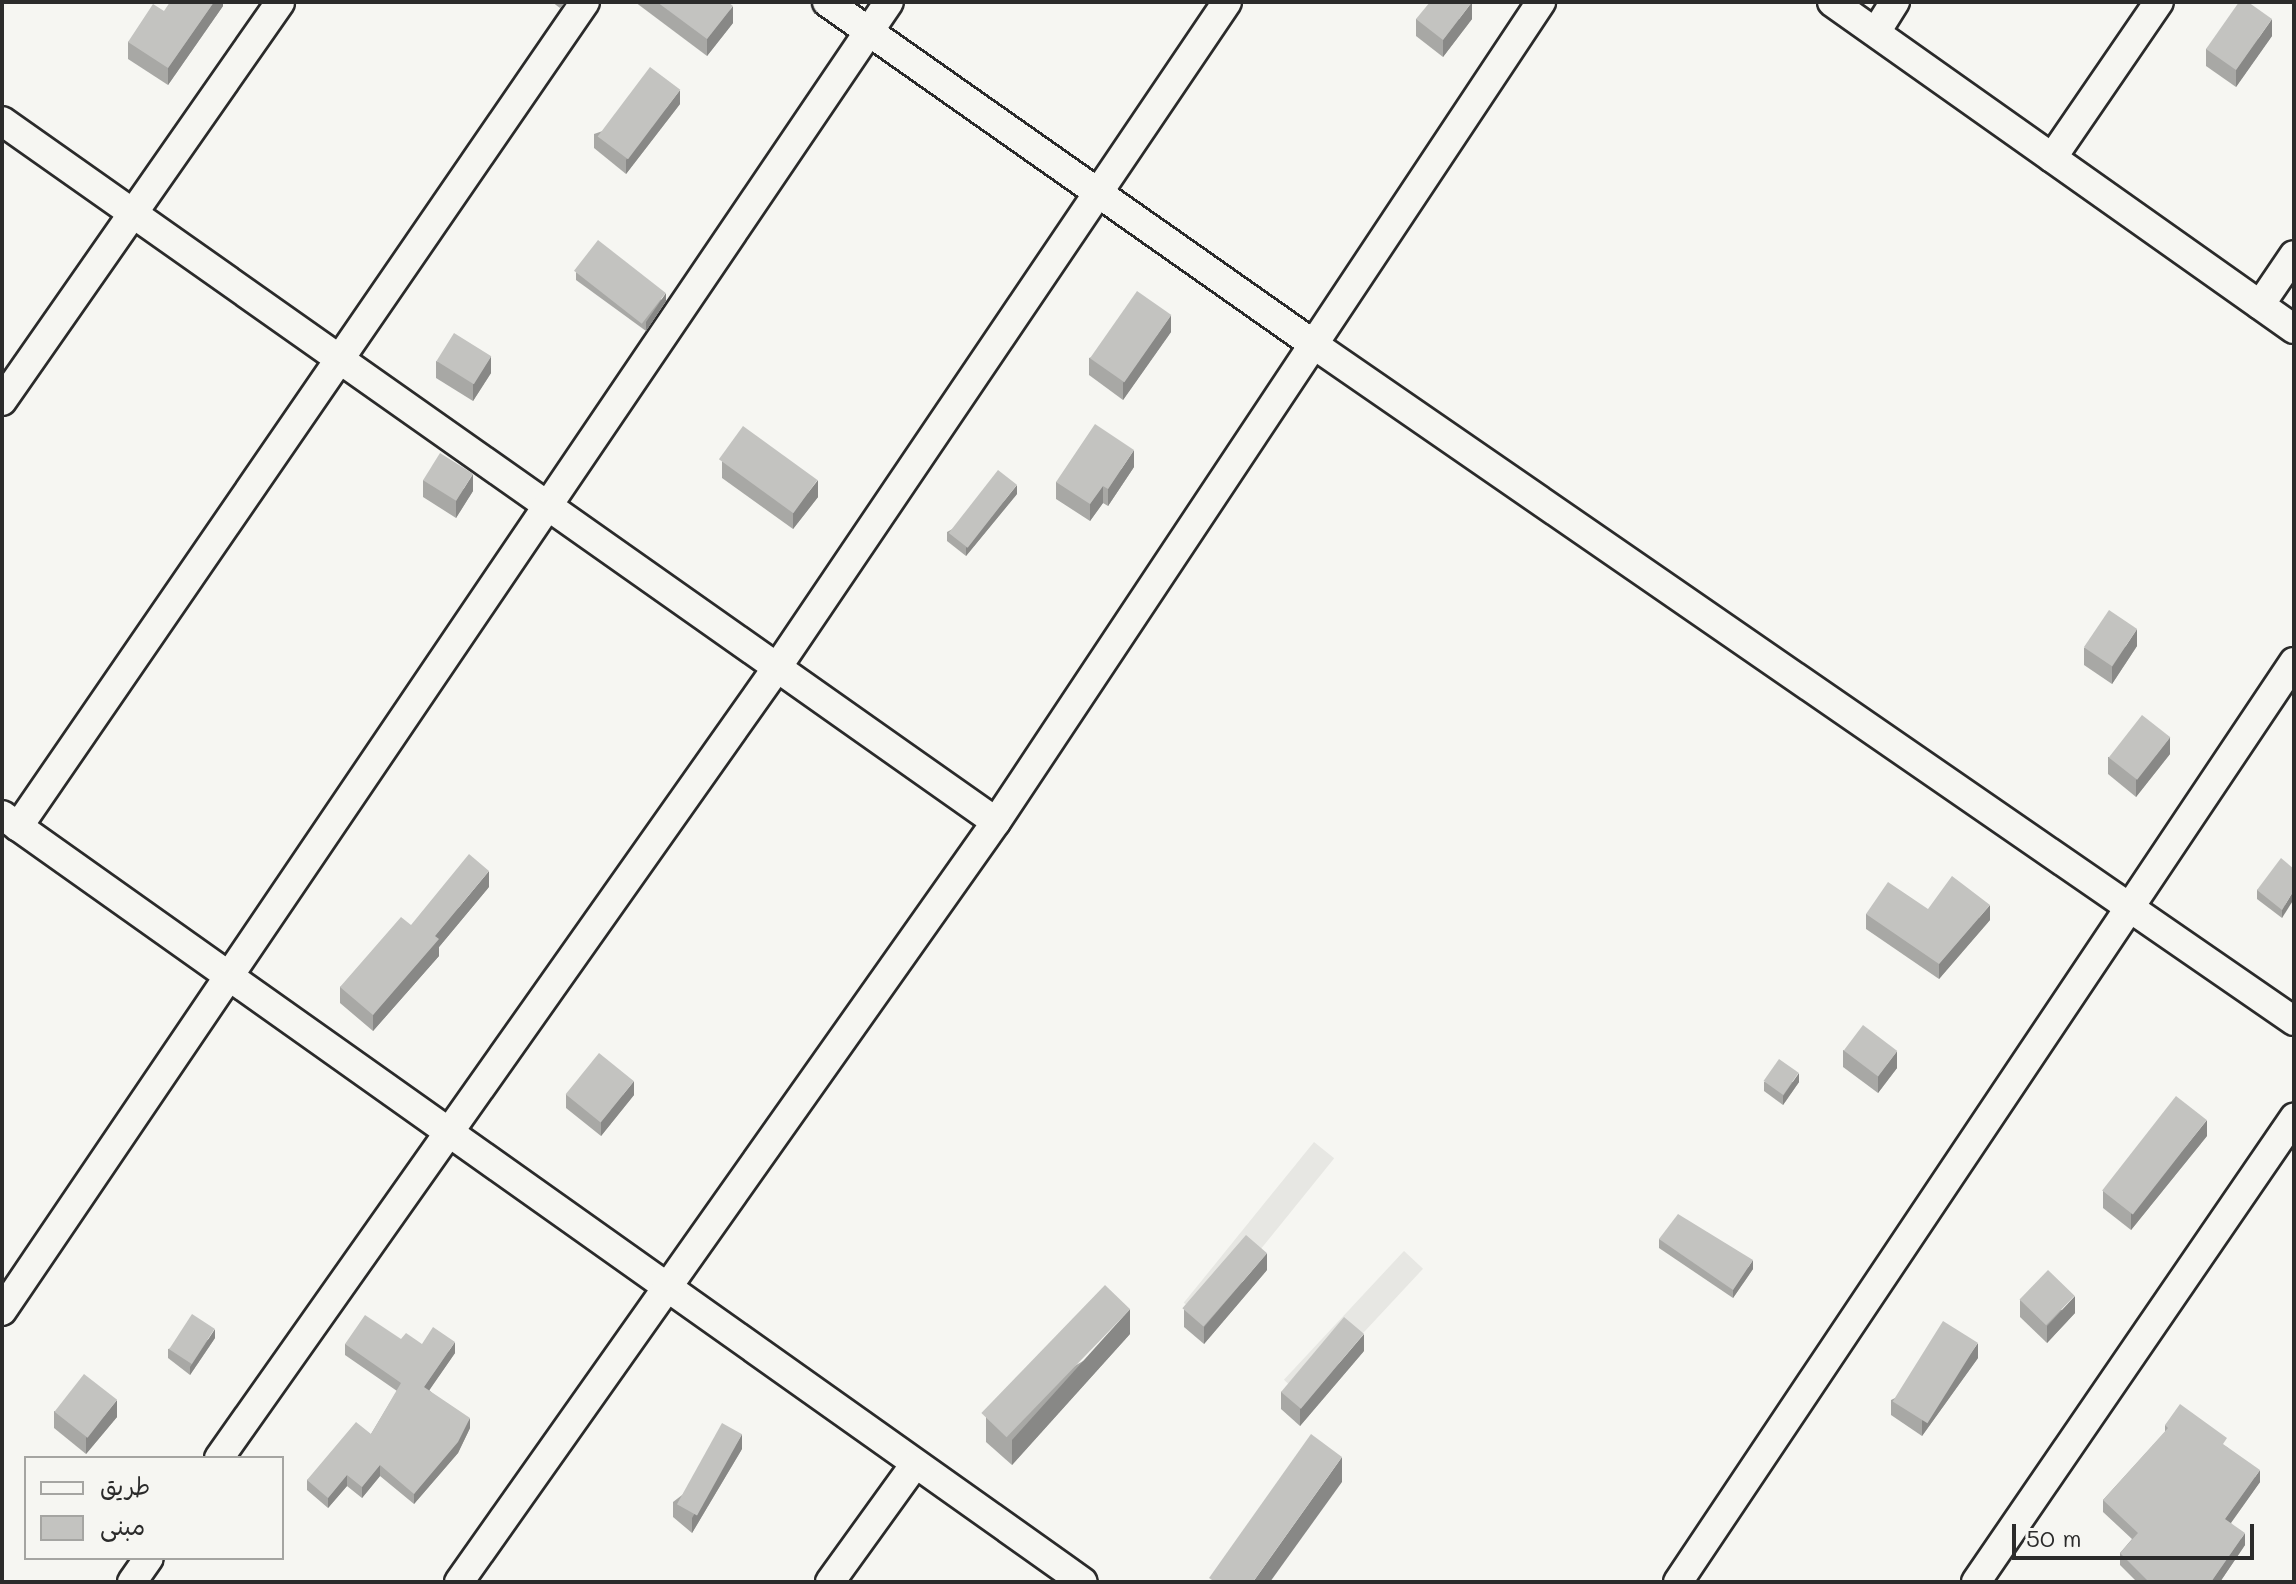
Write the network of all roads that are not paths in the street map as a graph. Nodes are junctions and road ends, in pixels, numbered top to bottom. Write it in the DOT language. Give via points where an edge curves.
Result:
graph roads {
  1 [pos="280,2"];
  2 [pos="585,2"];
  3 [pos="827,2"];
  4 [pos="889,2"];
  5 [pos="1227,2"];
  6 [pos="1541,2"];
  7 [pos="1832,2"];
  8 [pos="1895,2"];
  9 [pos="2159,2"];
  10 [pos="869,32"];
  11 [pos="1876,32"];
  12 [pos="2,121"];
  13 [pos="2052,158"];
  14 [pos="1097,194"];
  15 [pos="133,213"];
  16 [pos="2294,255"];
  17 [pos="2260,305"];
  18 [pos="2294,329"];
  19 [pos="1313,344"];
  20 [pos="341,357"];
  21 [pos="2,401"];
  22 [pos="549,505"];
  23 [pos="2294,662"];
  24 [pos="776,669"];
  25 [pos="10,821"];
  26 [pos="996,822"];
  27 [pos="2130,907"];
  28 [pos="231,979"];
  29 [pos="2294,1021"];
  30 [pos="2294,1118"];
  31 [pos="446,1132"];
  32 [pos="669,1290"];
  33 [pos="2,1311"];
  34 [pos="220,1456"];
  35 [pos="915,1464"];
  36 [pos="148,1560"];
  37 [pos="132,1582"];
  38 [pos="459,1582"];
  39 [pos="830,1582"];
  40 [pos="1083,1582"];
  41 [pos="1678,1582"];
  42 [pos="1976,1582"];
  1 -- 15 [label="street"];
  2 -- 20 [label="street"];
  3 -- 10 [label="street"];
  4 -- 10 [label="street"];
  5 -- 14 [label="street"];
  6 -- 19 [label="street"];
  7 -- 11 [label="street"];
  8 -- 11 [label="street"];
  9 -- 13 [label="street"];
  10 -- 14 [label="street"];
  10 -- 22 [label="street"];
  11 -- 13 [label="street"];
  12 -- 15 [label="street"];
  13 -- 17 [label="street"];
  14 -- 19 [label="street"];
  14 -- 24 [label="street"];
  15 -- 20 [label="street"];
  15 -- 21 [label="street"];
  16 -- 17 [label="street"];
  17 -- 18 [label="street"];
  19 -- 26 [label="street"];
  19 -- 27 [label="street"];
  20 -- 22 [label="street"];
  20 -- 25 [label="street"];
  22 -- 24 [label="street"];
  22 -- 28 [label="street"];
  23 -- 27 [label="street"];
  24 -- 26 [label="street"];
  24 -- 31 [label="street"];
  25 -- 28 [label="street"];
  26 -- 32 [label="street"];
  27 -- 29 [label="street"];
  27 -- 41 [label="street"];
  28 -- 31 [label="street"];
  28 -- 33 [label="street"];
  30 -- 42 [label="street"];
  31 -- 32 [label="street"];
  31 -- 34 [label="street"];
  32 -- 35 [label="street"];
  32 -- 38 [label="street"];
  35 -- 39 [label="street"];
  35 -- 40 [label="street"];
  36 -- 37 [label="street"];
}
